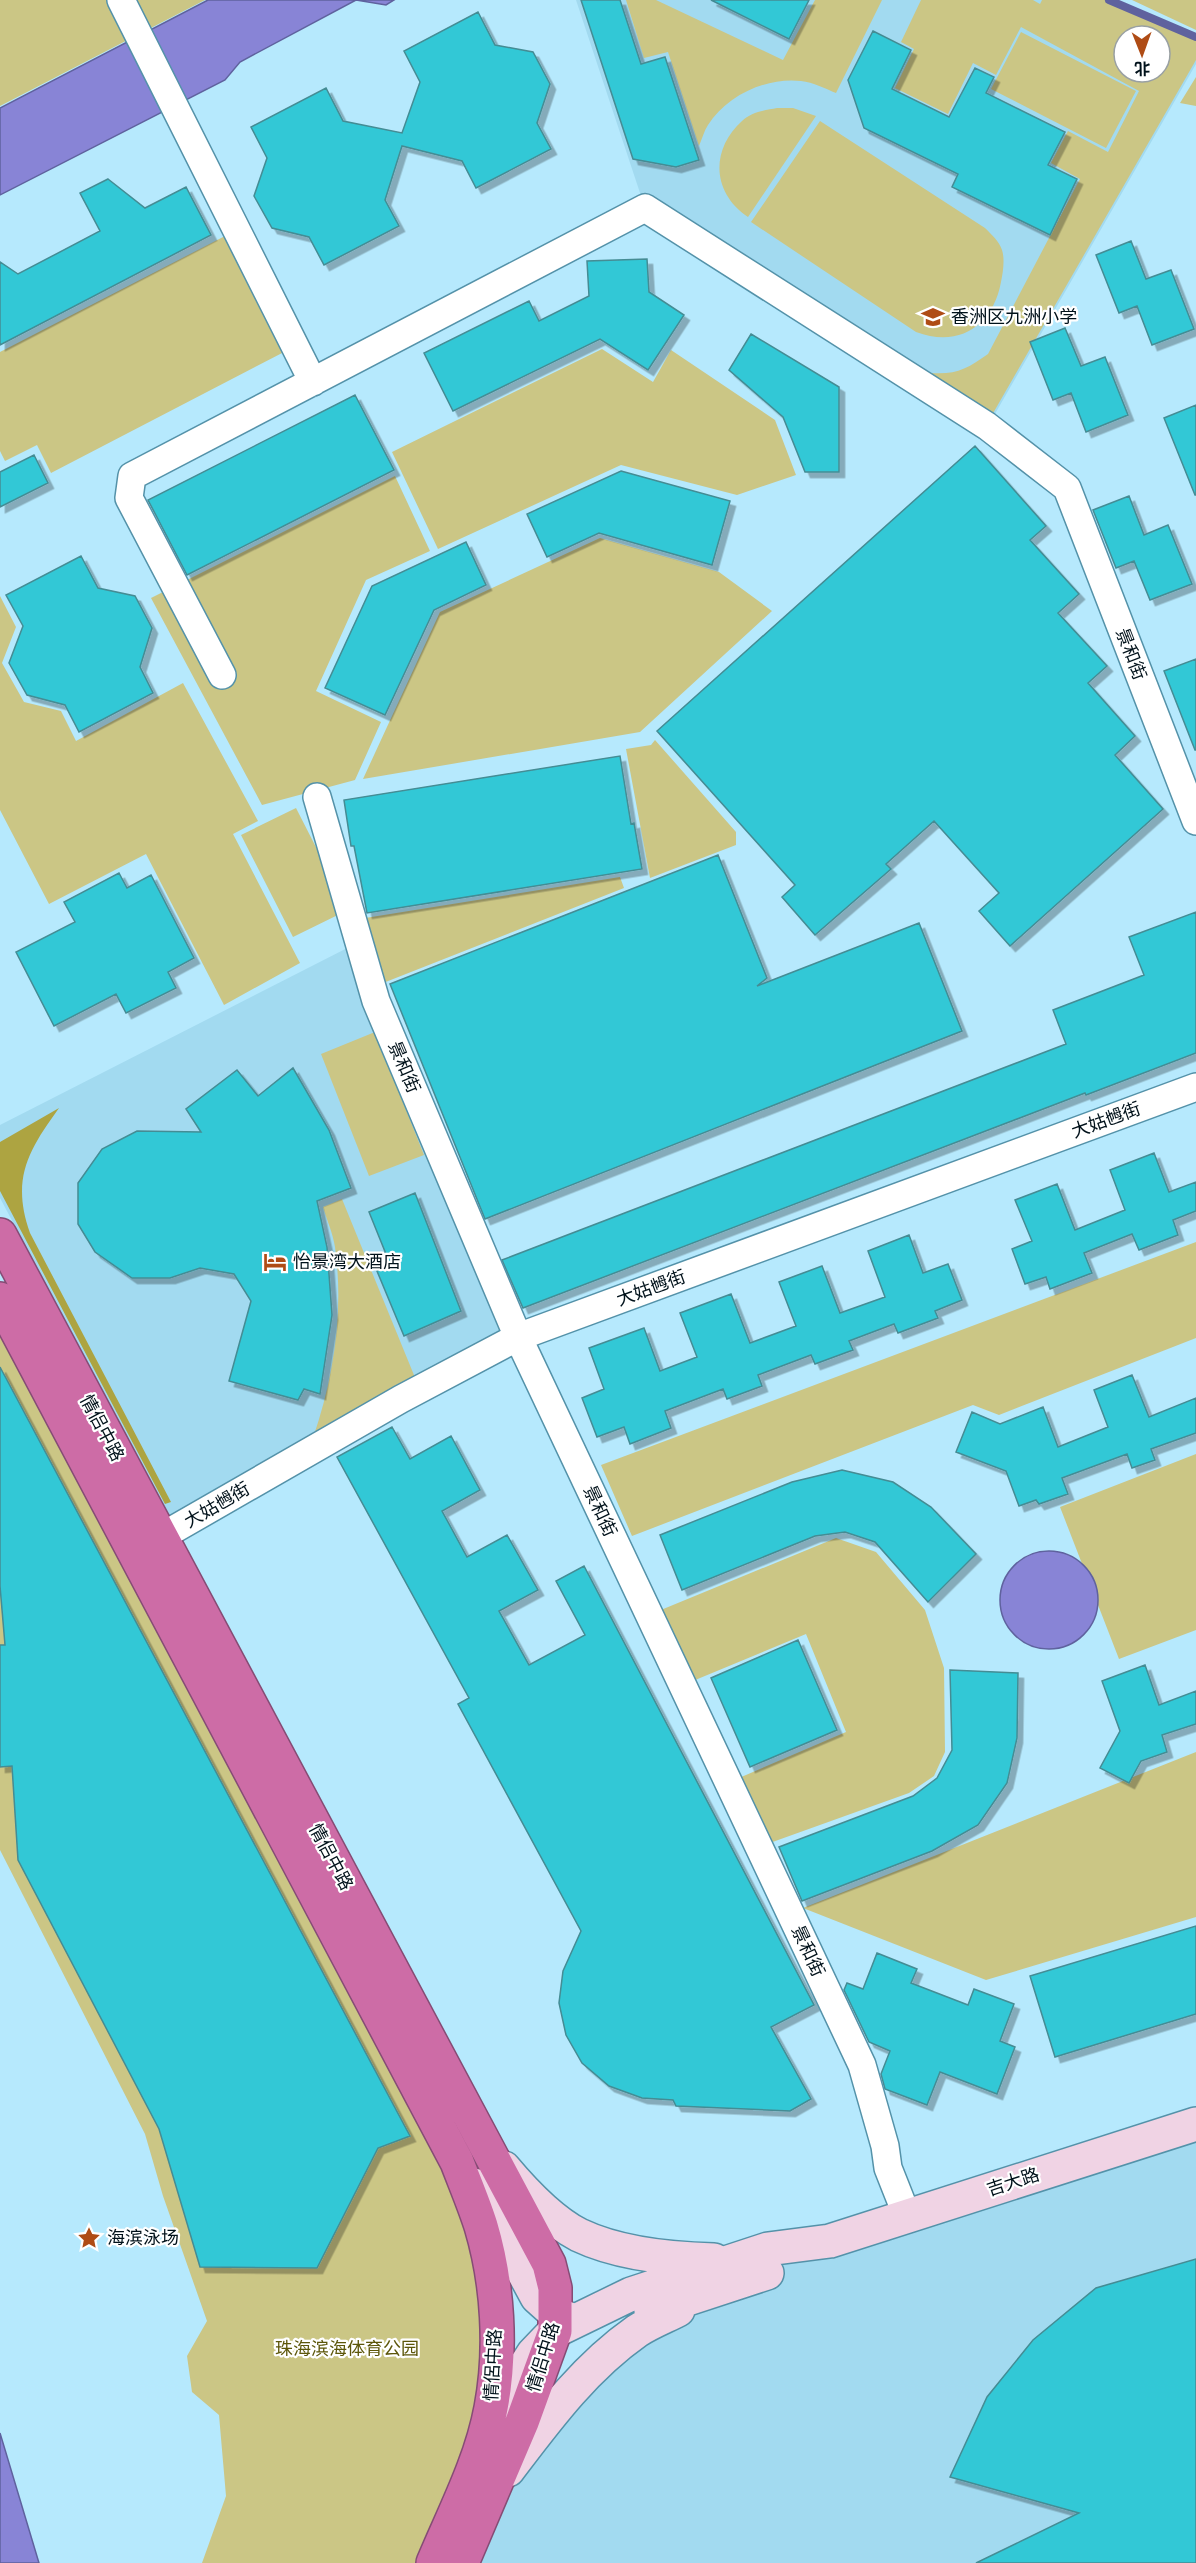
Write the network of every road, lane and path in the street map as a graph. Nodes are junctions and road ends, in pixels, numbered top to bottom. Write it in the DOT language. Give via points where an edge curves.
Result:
graph roads {
  1 [pos="121,0"];
  2 [pos="313,382"];
  3 [pos="222,675"];
  4 [pos="317,797"];
  5 [pos="1196,821"];
  6 [pos="1196,1087"];
  7 [pos="0,1235"];
  8 [pos="0,1299"];
  9 [pos="518,1337"];
  10 [pos="147,1545"];
  11 [pos="1196,2124"];
  12 [pos="486,2147"];
  13 [pos="457,2162"];
  14 [pos="907,2216"];
  15 [pos="830,2241"];
  16 [pos="734,2260"];
  17 [pos="713,2292"];
  18 [pos="562,2322"];
  19 [pos="482,2444"];
  20 [pos="491,2493"];
  21 [pos="433,2563"];
  22 [pos="462,2563"];
  1 -- 2 [label="street"];
  2 -- 3 [label="street" via="132,476 129,498"];
  2 -- 5 [label="street, 景和街" via="645,208 987,426 1067,488"];
  4 -- 9 [label="street, 景和街" via="376,1001"];
  6 -- 9 [label="street, 大姑乸街"];
  7 -- 10 [label="highway, 情侣中路"];
  8 -- 10 [label="highway, 情侣中路"];
  9 -- 10 [label="street, 大姑乸街" via="401,1399"];
  9 -- 14 [label="street, 景和街" via="862,2065 888,2168"];
  10 -- 12 [label="highway, 情侣中路"];
  10 -- 13 [label="highway, 情侣中路"];
  11 -- 14 [label="main road, 吉大路"];
  12 -- 16 [label="main road" via="522,2190 579,2235 656,2255"];
  12 -- 18 [label="highway, 情侣中路" via="549,2264"];
  13 -- 18 [label="main road" via="483,2197 537,2296"];
  13 -- 19 [label="highway, 情侶中路" via="481,2227 495,2314 496,2376"];
  14 -- 15 [label="main road, 吉大路"];
  15 -- 16 [label="main road, 吉大路" via="768,2249"];
  15 -- 17 [label="main road, 吉大路" via="775,2270"];
  16 -- 18 [label="main road, 吉大路"];
  17 -- 18 [label="main road" via="638,2315 587,2325"];
  17 -- 20 [label="main road" via="637,2331 606,2357 556,2405"];
  18 -- 19 [label="main road" via="533,2354"];
  18 -- 20 [label="highway, 情侣中路"];
  19 -- 21 [label="highway, 情侶中路"];
  20 -- 22 [label="highway"];
}
